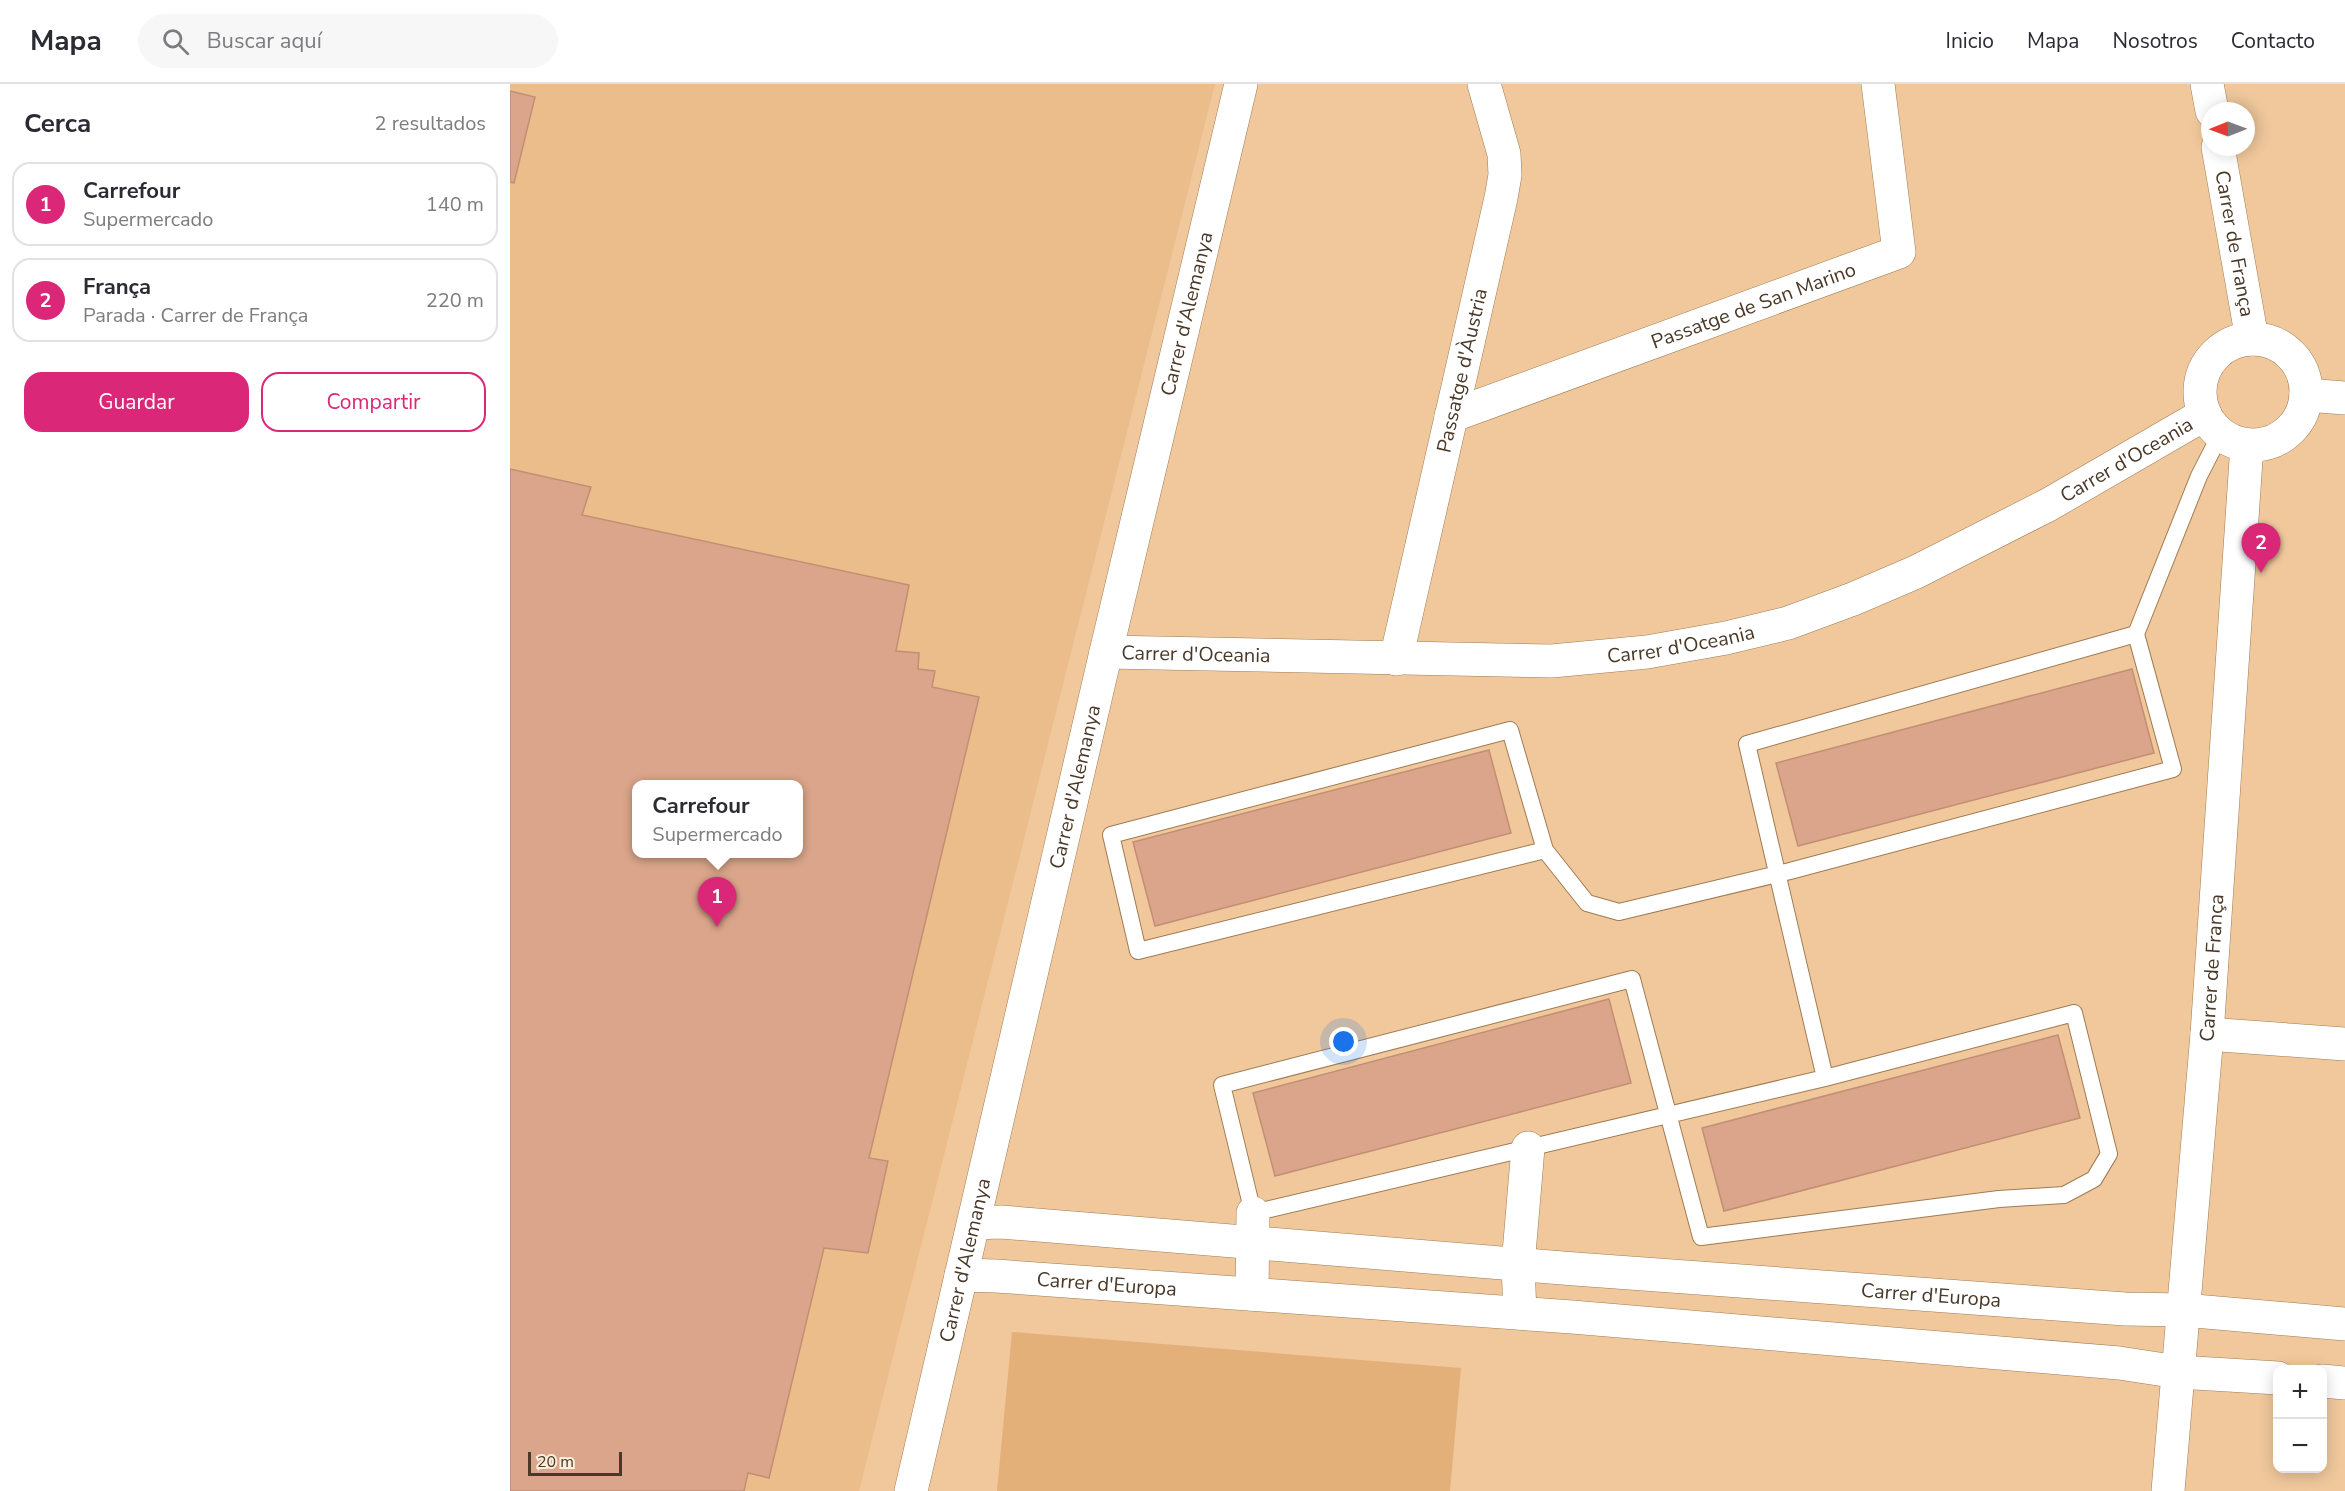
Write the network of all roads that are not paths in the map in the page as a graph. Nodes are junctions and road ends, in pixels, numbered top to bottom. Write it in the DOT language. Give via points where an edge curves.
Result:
graph roads {
  1 [pos="1242,84"];
  2 [pos="1484,84"];
  3 [pos="1878,84"];
  4 [pos="2207,84"];
  5 [pos="2210,102"];
  6 [pos="2220,156"];
  7 [pos="2252,339"];
  8 [pos="2306,395"];
  9 [pos="2345,398"];
  10 [pos="1451,416"];
  11 [pos="2224,431"];
  12 [pos="2136,634"];
  13 [pos="1106,652"];
  14 [pos="1396,659"];
  15 [pos="1545,850"];
  16 [pos="1778,874"];
  17 [pos="2207,1034"];
  18 [pos="2345,1044"];
  19 [pos="1826,1078"];
  20 [pos="1669,1115"];
  21 [pos="1528,1148"];
  22 [pos="974,1223"];
  23 [pos="1253,1228"];
  24 [pos="1518,1264"];
  25 [pos="961,1275"];
  26 [pos="1252,1294"];
  27 [pos="2183,1310"];
  28 [pos="1520,1313"];
  29 [pos="2345,1324"];
  30 [pos="2178,1372"];
  31 [pos="2273,1378"];
  32 [pos="2327,1381"];
  33 [pos="2345,1383"];
  34 [pos="911,1491"];
  35 [pos="2168,1491"];
  1 -- 13 [label="street, Carrer d'Alemanya"];
  2 -- 10 [label="street, Passatge d'Àustria" via="1504,154 1505,175"];
  3 -- 10 [label="street, Passatge de San Marino" via="1899,252"];
  4 -- 5 [label="street"];
  6 -- 7 [label="street, Carrer de França"];
  7 -- 8 [label="street" via="2274,344 2291,355 2301,369"];
  7 -- 11 [label="street" via="2224,348 2209,363 2200,387 2200,401"];
  8 -- 9 [label="street"];
  8 -- 11 [label="street" via="2298,421 2277,440 2258,446"];
  10 -- 14 [label="street, Passatge d'Àustria"];
  11 -- 12 [label="lane" via="2199,476"];
  11 -- 14 [label="street, Carrer d'Oceania" via="2048,506 1863,594 1788,623 1647,652 1562,660"];
  11 -- 17 [label="street, Carrer de França"];
  12 -- 16 [label="lane" via="1747,744"];
  12 -- 16 [label="lane" via="2173,769"];
  13 -- 14 [label="street, Carrer d'Oceania"];
  13 -- 22 [label="street, Carrer d'Alemanya"];
  15 -- 15 [label="lane" via="1510,730 1111,835 1138,951"];
  15 -- 16 [label="lane" via="1587,903 1619,912"];
  16 -- 19 [label="lane"];
  17 -- 18 [label="street"];
  17 -- 27 [label="street, Carrer de França"];
  19 -- 20 [label="lane"];
  19 -- 20 [label="lane" via="2074,1013 2109,1154 2094,1179 2064,1195 1999,1199 1701,1237"];
  20 -- 21 [label="lane"];
  20 -- 23 [label="lane" via="1632,979 1222,1085"];
  21 -- 23 [label="lane"];
  21 -- 24 [label="street"];
  22 -- 23 [label="street, Carrer d'Europa"];
  22 -- 25 [label="street, Carrer d'Alemanya"];
  23 -- 24 [label="street, Carrer d'Europa"];
  23 -- 26 [label="street"];
  24 -- 27 [label="street, Carrer d'Europa" via="2125,1310"];
  24 -- 28 [label="street"];
  25 -- 26 [label="street, Carrer d'Europa"];
  25 -- 34 [label="street, Carrer d'Alemanya"];
  26 -- 28 [label="street, Carrer d'Europa"];
  27 -- 29 [label="street, Carrer d'Europa"];
  27 -- 30 [label="street, Carrer de França"];
  28 -- 30 [label="street, Carrer d'Europa" via="2119,1363"];
  30 -- 31 [label="street, Carrer d'Europa"];
  30 -- 35 [label="street, Carrer de França"];
  32 -- 33 [label="street"];
}
